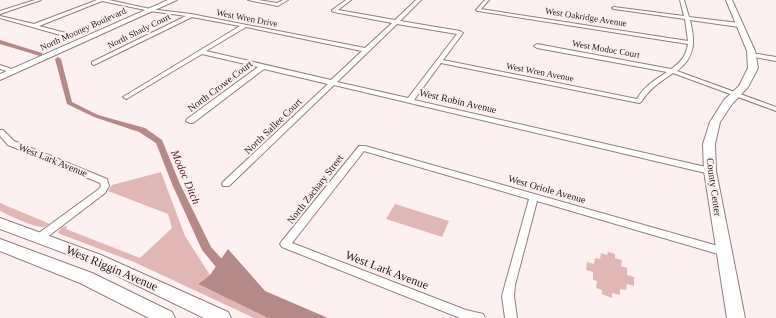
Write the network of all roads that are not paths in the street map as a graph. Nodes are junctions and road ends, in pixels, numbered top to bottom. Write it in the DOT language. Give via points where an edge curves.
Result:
graph roads {
  1 [pos="39,0"];
  2 [pos="101,0"];
  3 [pos="174,0"];
  4 [pos="250,0"];
  5 [pos="286,0"];
  6 [pos="349,0"];
  7 [pos="419,0"];
  8 [pos="487,0"];
  9 [pos="682,0"];
  10 [pos="729,0"];
  11 [pos="614,8"];
  12 [pos="150,10"];
  13 [pos="0,13"];
  14 [pos="191,15"];
  15 [pos="0,17"];
  16 [pos="686,18"];
  17 [pos="396,21"];
  18 [pos="34,26"];
  19 [pos="246,26"];
  20 [pos="740,26"];
  21 [pos="64,34"];
  22 [pos="691,43"];
  23 [pos="537,46"];
  24 [pos="366,50"];
  25 [pos="201,52"];
  26 [pos="751,55"];
  27 [pos="776,59"];
  28 [pos="438,61"];
  29 [pos="94,63"];
  30 [pos="0,67"];
  31 [pos="262,67"];
  32 [pos="13,71"];
  33 [pos="672,71"];
  34 [pos="0,77"];
  35 [pos="333,82"];
  36 [pos="735,95"];
  37 [pos="126,97"];
  38 [pos="410,100"];
  39 [pos="776,110"];
  40 [pos="190,121"];
  41 [pos="0,132"];
  42 [pos="362,148"];
  43 [pos="710,171"];
  44 [pos="226,184"];
  45 [pos="534,197"];
  46 [pos="0,223"];
  47 [pos="39,238"];
  48 [pos="0,244"];
  49 [pos="285,244"];
  50 [pos="725,252"];
  51 [pos="166,318"];
  52 [pos="222,318"];
  53 [pos="479,318"];
  54 [pos="511,318"];
  55 [pos="736,318"];
  1 -- 13 [label="street"];
  2 -- 12 [label="street, West Wren Drive"];
  2 -- 18 [label="street"];
  3 -- 12 [label="street, North Mooney Boulevard"];
  4 -- 5 [label="street" via="278,5"];
  6 -- 17 [label="street" via="334,11"];
  7 -- 17 [label="street"];
  8 -- 22 [label="street, West Oakridge Avenue" via="478,10"];
  9 -- 16 [label="street"];
  10 -- 20 [label="street, County Center"];
  11 -- 16 [label="street"];
  12 -- 14 [label="street, West Wren Drive"];
  12 -- 32 [label="street, North Mooney Boulevard"];
  14 -- 19 [label="street, West Wren Drive"];
  14 -- 29 [label="street, North Shady Court"];
  15 -- 18 [label="street"];
  16 -- 20 [label="street"];
  16 -- 22 [label="street"];
  17 -- 24 [label="street, North Sallee Court"];
  17 -- 28 [label="street" via="460,33"];
  18 -- 21 [label="street"];
  19 -- 24 [label="street, West Wren Drive"];
  19 -- 25 [label="street"];
  20 -- 26 [label="street, County Center"];
  22 -- 33 [label="street" via="682,64"];
  23 -- 33 [label="street, West Modoc Court"];
  24 -- 35 [label="street, North Sallee Court"];
  25 -- 31 [label="street, West Robin Avenue"];
  25 -- 37 [label="street"];
  26 -- 27 [label="street"];
  26 -- 36 [label="street, County Center" via="753,68"];
  28 -- 33 [label="street, West Wren Avenue" via="639,101 650,86"];
  28 -- 38 [label="street"];
  30 -- 32 [label="street"];
  31 -- 35 [label="street, West Robin Avenue"];
  31 -- 40 [label="street, North Crowe Court"];
  32 -- 34 [label="street, North Mooney Boulevard"];
  33 -- 36 [label="street, West Modoc Court"];
  35 -- 38 [label="street, West Robin Avenue"];
  35 -- 44 [label="street, North Sallee Court"];
  36 -- 39 [label="street, West Modoc Court"];
  36 -- 43 [label="street, County Center" via="715,122 709,144"];
  38 -- 43 [label="street, West Robin Avenue"];
  41 -- 47 [label="street, West Lark Avenue" via="11,143 104,181 102,191"];
  42 -- 45 [label="street, West Oriole Avenue"];
  42 -- 49 [label="street, North Zachary Street"];
  43 -- 50 [label="street, County Center"];
  45 -- 50 [label="street, West Oriole Avenue"];
  45 -- 54 [label="street" via="510,285 508,296"];
  46 -- 47 [label="street, West Riggin Avenue"];
  47 -- 52 [label="street, West Riggin Avenue" via="111,265"];
  48 -- 51 [label="street, West Riggin Avenue" via="86,278"];
  49 -- 53 [label="street, West Lark Avenue"];
  50 -- 55 [label="street, County Center"];
}
